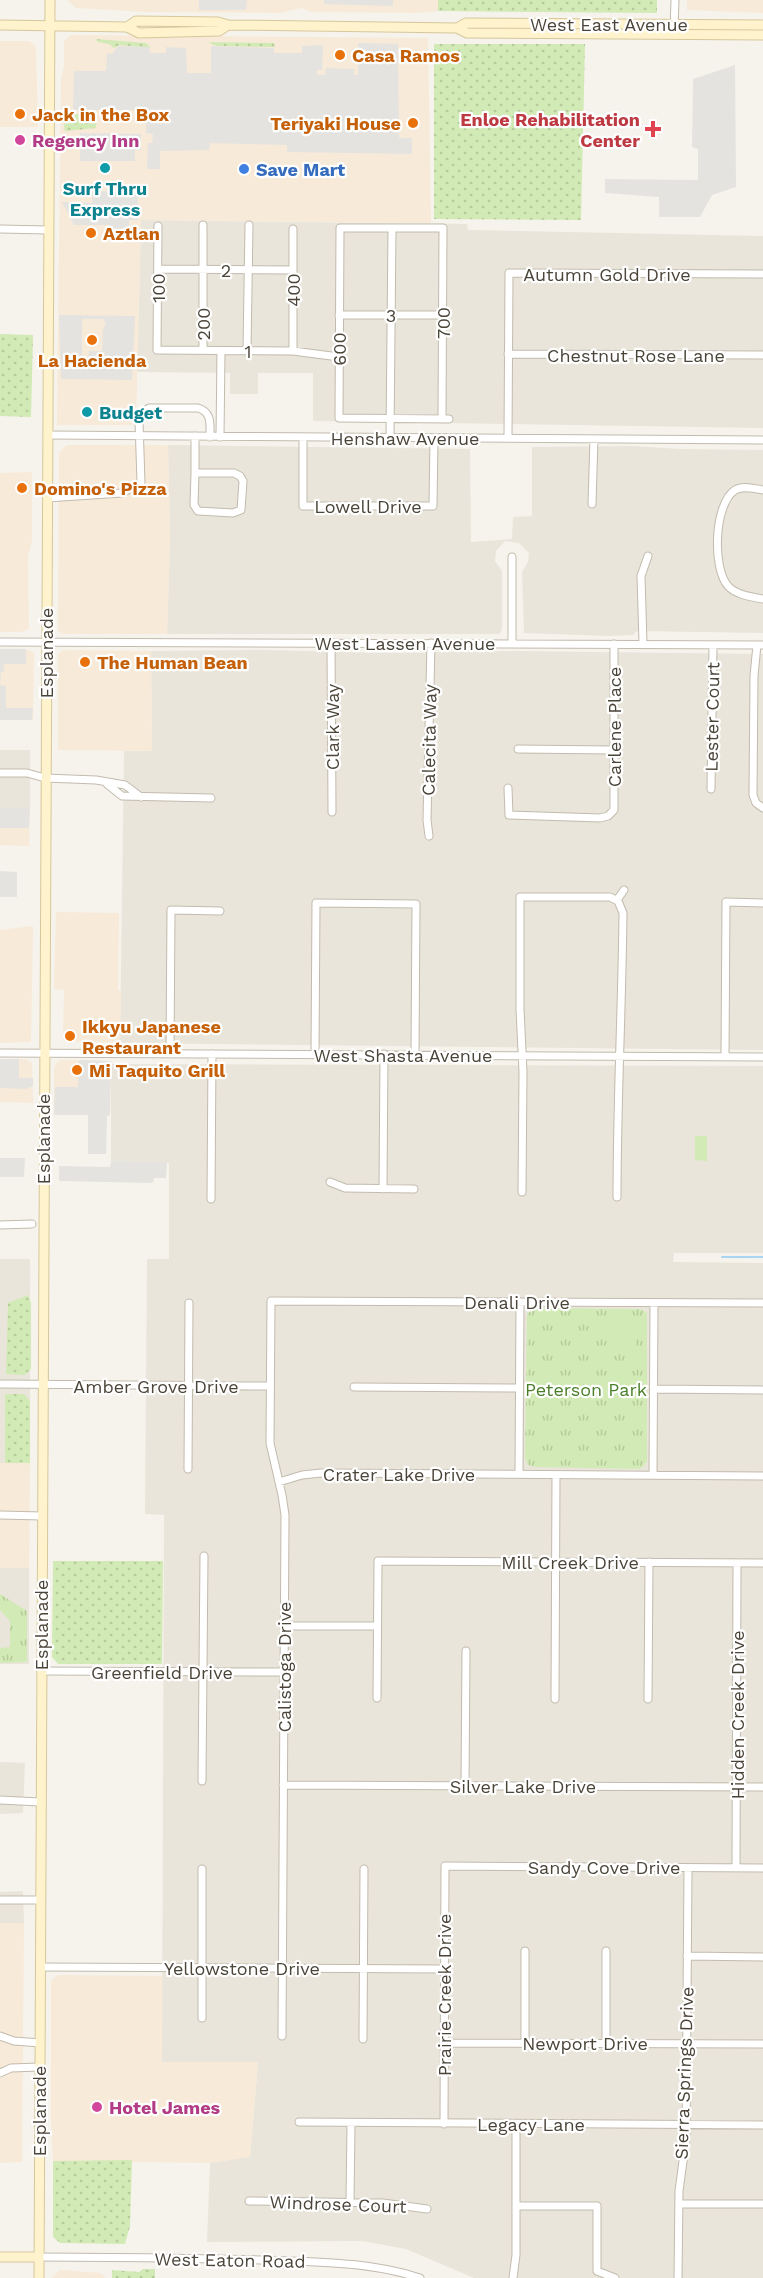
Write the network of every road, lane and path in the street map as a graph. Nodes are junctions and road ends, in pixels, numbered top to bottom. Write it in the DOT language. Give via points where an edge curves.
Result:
graph roads {
  1 [pos="50,0"];
  2 [pos="675,0"];
  3 [pos="763,25"];
  4 [pos="0,26"];
  5 [pos="50,26"];
  6 [pos="674,29"];
  7 [pos="763,35"];
  8 [pos="203,225"];
  9 [pos="249,225"];
  10 [pos="158,226"];
  11 [pos="392,228"];
  12 [pos="0,229"];
  13 [pos="293,229"];
  14 [pos="48,230"];
  15 [pos="158,269"];
  16 [pos="203,270"];
  17 [pos="248,270"];
  18 [pos="293,270"];
  19 [pos="763,274"];
  20 [pos="339,315"];
  21 [pos="391,315"];
  22 [pos="443,315"];
  23 [pos="157,350"];
  24 [pos="203,350"];
  25 [pos="221,351"];
  26 [pos="248,351"];
  27 [pos="293,351"];
  28 [pos="508,354"];
  29 [pos="763,355"];
  30 [pos="339,357"];
  31 [pos="390,418"];
  32 [pos="445,418"];
  33 [pos="47,435"];
  34 [pos="140,435"];
  35 [pos="195,436"];
  36 [pos="210,436"];
  37 [pos="220,437"];
  38 [pos="303,437"];
  39 [pos="390,438"];
  40 [pos="434,438"];
  41 [pos="508,438"];
  42 [pos="594,439"];
  43 [pos="763,440"];
  44 [pos="195,473"];
  45 [pos="763,490"];
  46 [pos="47,498"];
  47 [pos="592,504"];
  48 [pos="648,556"];
  49 [pos="512,557"];
  50 [pos="763,599"];
  51 [pos="0,642"];
  52 [pos="331,642"];
  53 [pos="46,643"];
  54 [pos="431,643"];
  55 [pos="512,643"];
  56 [pos="643,644"];
  57 [pos="614,645"];
  58 [pos="713,645"];
  59 [pos="760,645"];
  60 [pos="518,749"];
  61 [pos="613,750"];
  62 [pos="0,773"];
  63 [pos="45,778"];
  64 [pos="105,783"];
  65 [pos="126,786"];
  66 [pos="508,788"];
  67 [pos="711,789"];
  68 [pos="121,795"];
  69 [pos="141,797"];
  70 [pos="211,798"];
  71 [pos="763,808"];
  72 [pos="332,812"];
  73 [pos="429,836"];
  74 [pos="624,890"];
  75 [pos="617,900"];
  76 [pos="763,903"];
  77 [pos="220,910"];
  78 [pos="0,1053"];
  79 [pos="44,1053"];
  80 [pos="170,1054"];
  81 [pos="212,1054"];
  82 [pos="315,1054"];
  83 [pos="384,1054"];
  84 [pos="415,1055"];
  85 [pos="522,1055"];
  86 [pos="620,1056"];
  87 [pos="725,1057"];
  88 [pos="763,1057"];
  89 [pos="330,1182"];
  90 [pos="383,1189"];
  91 [pos="414,1189"];
  92 [pos="522,1192"];
  93 [pos="616,1197"];
  94 [pos="211,1199"];
  95 [pos="32,1224"];
  96 [pos="0,1225"];
  97 [pos="271,1301"];
  98 [pos="520,1302"];
  99 [pos="189,1303"];
  100 [pos="654,1303"];
  101 [pos="763,1303"];
  102 [pos="0,1384"];
  103 [pos="42,1385"];
  104 [pos="188,1386"];
  105 [pos="270,1386"];
  106 [pos="354,1387"];
  107 [pos="519,1388"];
  108 [pos="654,1389"];
  109 [pos="763,1390"];
  110 [pos="188,1469"];
  111 [pos="519,1474"];
  112 [pos="556,1475"];
  113 [pos="653,1475"];
  114 [pos="763,1476"];
  115 [pos="279,1482"];
  116 [pos="0,1515"];
  117 [pos="42,1516"];
  118 [pos="204,1556"];
  119 [pos="555,1562"];
  120 [pos="649,1562"];
  121 [pos="737,1563"];
  122 [pos="763,1563"];
  123 [pos="284,1626"];
  124 [pos="377,1626"];
  125 [pos="466,1651"];
  126 [pos="40,1671"];
  127 [pos="203,1672"];
  128 [pos="284,1672"];
  129 [pos="377,1698"];
  130 [pos="555,1699"];
  131 [pos="648,1699"];
  132 [pos="202,1781"];
  133 [pos="283,1785"];
  134 [pos="465,1786"];
  135 [pos="736,1787"];
  136 [pos="763,1787"];
  137 [pos="0,1800"];
  138 [pos="40,1802"];
  139 [pos="445,1866"];
  140 [pos="688,1868"];
  141 [pos="736,1868"];
  142 [pos="763,1868"];
  143 [pos="202,1869"];
  144 [pos="364,1869"];
  145 [pos="0,1900"];
  146 [pos="40,1900"];
  147 [pos="525,1951"];
  148 [pos="606,1951"];
  149 [pos="687,1956"];
  150 [pos="763,1956"];
  151 [pos="40,1967"];
  152 [pos="202,1968"];
  153 [pos="282,1968"];
  154 [pos="363,1968"];
  155 [pos="444,1969"];
  156 [pos="202,2018"];
  157 [pos="0,2036"];
  158 [pos="282,2036"];
  159 [pos="363,2039"];
  160 [pos="40,2043"];
  161 [pos="444,2043"];
  162 [pos="525,2043"];
  163 [pos="606,2044"];
  164 [pos="687,2044"];
  165 [pos="763,2044"];
  166 [pos="39,2067"];
  167 [pos="0,2073"];
  168 [pos="299,2122"];
  169 [pos="351,2123"];
  170 [pos="444,2124"];
  171 [pos="516,2124"];
  172 [pos="686,2125"];
  173 [pos="763,2125"];
  174 [pos="249,2201"];
  175 [pos="350,2202"];
  176 [pos="679,2204"];
  177 [pos="763,2204"];
  178 [pos="516,2206"];
  179 [pos="427,2209"];
  180 [pos="0,2257"];
  181 [pos="39,2257"];
  182 [pos="39,2278"];
  183 [pos="420,2278"];
  184 [pos="513,2278"];
  185 [pos="615,2278"];
  186 [pos="678,2278"];
  1 -- 5 [label="main road, Esplanade"];
  2 -- 6 [label="street"];
  3 -- 6 [label="main road, West East Avenue"];
  4 -- 5 [label="main road, West East Avenue"];
  5 -- 6 [label="main road, West East Avenue" via="127,27 136,21 457,28 467,33"];
  5 -- 14 [label="main road, Esplanade"];
  6 -- 7 [label="main road, West East Avenue"];
  8 -- 16 [label="street, 200"];
  9 -- 17 [label="street"];
  10 -- 15 [label="street, 100"];
  11 -- 20 [label="street, 600" via="340,228"];
  11 -- 21 [label="street"];
  11 -- 22 [label="street, 700" via="443,228"];
  12 -- 14 [label="street"];
  13 -- 18 [label="street, 400"];
  14 -- 33 [label="main road, Esplanade"];
  15 -- 16 [label="street, 2"];
  15 -- 23 [label="street, 100"];
  16 -- 17 [label="street, 2"];
  16 -- 24 [label="street, 200"];
  17 -- 18 [label="street, 2"];
  17 -- 26 [label="street"];
  18 -- 27 [label="street, 400"];
  19 -- 28 [label="street, Autumn Gold Drive" via="509,273"];
  20 -- 21 [label="street, 3"];
  20 -- 30 [label="street, 600"];
  21 -- 22 [label="street, 3"];
  21 -- 31 [label="street"];
  22 -- 32 [label="street, 700"];
  23 -- 24 [label="street, 1"];
  24 -- 25 [label="street, 1"];
  25 -- 26 [label="street, 1"];
  25 -- 37 [label="street"];
  26 -- 27 [label="street, 1"];
  27 -- 30 [label="street, 1"];
  28 -- 29 [label="street, Chestnut Rose Lane"];
  28 -- 41 [label="street, Autumn Gold Drive"];
  30 -- 31 [label="street, 600" via="339,418"];
  31 -- 32 [label="street, 600"];
  31 -- 39 [label="street"];
  33 -- 34 [label="street, Henshaw Avenue"];
  33 -- 46 [label="main road, Esplanade"];
  34 -- 35 [label="street, Henshaw Avenue"];
  34 -- 36 [label="street" via="140,415 146,409 198,408 209,415"];
  34 -- 46 [label="street" via="141,483 122,493"];
  35 -- 36 [label="street, Henshaw Avenue"];
  35 -- 44 [label="street"];
  36 -- 37 [label="street, Henshaw Avenue"];
  37 -- 38 [label="street, Henshaw Avenue"];
  38 -- 39 [label="street, Henshaw Avenue"];
  38 -- 40 [label="street, Lowell Drive" via="303,506 433,506"];
  39 -- 40 [label="street, Henshaw Avenue"];
  40 -- 41 [label="street, Henshaw Avenue"];
  41 -- 42 [label="street, Henshaw Avenue"];
  42 -- 43 [label="street, Henshaw Avenue"];
  42 -- 47 [label="street"];
  44 -- 44 [label="street" via="194,506 198,511 241,510 240,476"];
  45 -- 50 [label="street" via="742,488 733,492 721,518 717,551 728,586"];
  46 -- 53 [label="main road, Esplanade"];
  48 -- 56 [label="street" via="641,572"];
  49 -- 55 [label="street"];
  51 -- 53 [label="street, West Lassen Avenue"];
  52 -- 53 [label="street, West Lassen Avenue"];
  52 -- 54 [label="street, West Lassen Avenue"];
  52 -- 72 [label="street, Clark Way"];
  53 -- 63 [label="main road, Esplanade"];
  54 -- 55 [label="street, West Lassen Avenue"];
  54 -- 73 [label="street, Calecita Way"];
  55 -- 57 [label="street, West Lassen Avenue"];
  56 -- 57 [label="street, West Lassen Avenue"];
  56 -- 58 [label="street, West Lassen Avenue"];
  57 -- 61 [label="street, Carlene Place"];
  58 -- 59 [label="street, West Lassen Avenue"];
  58 -- 67 [label="street, Lester Court"];
  59 -- 71 [label="street" via="754,676 753,795"];
  60 -- 61 [label="street"];
  61 -- 66 [label="street, Carlene Place" via="614,810 608,816 509,815"];
  62 -- 63 [label="street"];
  63 -- 64 [label="street"];
  63 -- 79 [label="main road, Esplanade"];
  64 -- 65 [label="street"];
  64 -- 68 [label="street"];
  65 -- 68 [label="street" via="128,793"];
  65 -- 69 [label="street"];
  68 -- 69 [label="street"];
  69 -- 70 [label="street"];
  74 -- 75 [label="street"];
  75 -- 85 [label="street" via="520,897"];
  75 -- 86 [label="street" via="623,913"];
  76 -- 87 [label="street" via="726,902"];
  77 -- 80 [label="street" via="171,910"];
  78 -- 79 [label="street, West Shasta Avenue"];
  79 -- 80 [label="street, West Shasta Avenue"];
  79 -- 103 [label="main road, Esplanade"];
  80 -- 81 [label="street, West Shasta Avenue"];
  81 -- 82 [label="street, West Shasta Avenue"];
  81 -- 94 [label="street"];
  82 -- 83 [label="street, West Shasta Avenue"];
  82 -- 84 [label="street" via="316,903 365,903 416,904"];
  83 -- 84 [label="street, West Shasta Avenue"];
  83 -- 90 [label="street"];
  84 -- 85 [label="street, West Shasta Avenue"];
  85 -- 86 [label="street, West Shasta Avenue"];
  85 -- 92 [label="street"];
  86 -- 87 [label="street, West Shasta Avenue"];
  86 -- 93 [label="street"];
  87 -- 88 [label="street, West Shasta Avenue"];
  89 -- 90 [label="street" via="345,1188"];
  90 -- 91 [label="street"];
  95 -- 96 [label="street"];
  97 -- 98 [label="street, Denali Drive"];
  97 -- 105 [label="street, Calistoga Drive"];
  98 -- 100 [label="street, Denali Drive"];
  98 -- 107 [label="street"];
  99 -- 104 [label="street"];
  100 -- 101 [label="street, Denali Drive"];
  100 -- 108 [label="street"];
  102 -- 103 [label="street, Amber Grove Drive"];
  103 -- 104 [label="street, Amber Grove Drive"];
  103 -- 117 [label="main road, Esplanade"];
  104 -- 105 [label="street, Amber Grove Drive"];
  104 -- 110 [label="street"];
  105 -- 115 [label="street, Calistoga Drive" via="270,1443"];
  106 -- 107 [label="street"];
  107 -- 111 [label="street"];
  108 -- 109 [label="street"];
  108 -- 113 [label="street"];
  111 -- 112 [label="street, Crater Lake Drive"];
  111 -- 115 [label="street, Crater Lake Drive" via="321,1473"];
  112 -- 113 [label="street"];
  112 -- 119 [label="street"];
  113 -- 114 [label="street"];
  115 -- 123 [label="street, Calistoga Drive" via="285,1515"];
  116 -- 117 [label="street"];
  117 -- 126 [label="main road, Esplanade"];
  118 -- 127 [label="street"];
  119 -- 120 [label="street, Mill Creek Drive"];
  119 -- 124 [label="street, Mill Creek Drive" via="378,1561"];
  119 -- 130 [label="street"];
  120 -- 121 [label="street, Mill Creek Drive"];
  120 -- 131 [label="street"];
  121 -- 122 [label="street, Mill Creek Drive"];
  121 -- 135 [label="street, Hidden Creek Drive"];
  123 -- 124 [label="street"];
  123 -- 128 [label="street, Calistoga Drive"];
  124 -- 129 [label="street"];
  125 -- 134 [label="street"];
  126 -- 127 [label="street, Greenfield Drive"];
  126 -- 138 [label="main road, Esplanade"];
  127 -- 128 [label="street, Greenfield Drive"];
  127 -- 132 [label="street"];
  128 -- 133 [label="street, Calistoga Drive"];
  133 -- 134 [label="street, Silver Lake Drive"];
  133 -- 153 [label="street, Calistoga Drive"];
  134 -- 135 [label="street, Silver Lake Drive"];
  135 -- 136 [label="street, Silver Lake Drive"];
  135 -- 141 [label="street, Hidden Creek Drive"];
  137 -- 138 [label="street"];
  138 -- 146 [label="main road, Esplanade"];
  139 -- 140 [label="street, Sandy Cove Drive"];
  139 -- 155 [label="street, Prairie Creek Drive"];
  140 -- 141 [label="street, Sandy Cove Drive"];
  140 -- 149 [label="street, Sierra Springs Drive"];
  141 -- 142 [label="street, Sandy Cove Drive"];
  143 -- 152 [label="street"];
  144 -- 154 [label="street"];
  145 -- 146 [label="street"];
  146 -- 151 [label="main road, Esplanade"];
  147 -- 162 [label="street"];
  148 -- 163 [label="street"];
  149 -- 150 [label="street"];
  149 -- 164 [label="street, Sierra Springs Drive"];
  151 -- 152 [label="street, Yellowstone Drive"];
  151 -- 160 [label="main road, Esplanade"];
  152 -- 153 [label="street, Yellowstone Drive"];
  152 -- 156 [label="street"];
  153 -- 154 [label="street, Yellowstone Drive"];
  153 -- 158 [label="street, Calistoga Drive"];
  154 -- 155 [label="street, Yellowstone Drive"];
  154 -- 159 [label="street"];
  155 -- 161 [label="street, Prairie Creek Drive"];
  157 -- 160 [label="street"];
  160 -- 166 [label="main road, Esplanade"];
  161 -- 162 [label="street, Newport Drive"];
  161 -- 170 [label="street, Prairie Creek Drive"];
  162 -- 163 [label="street, Newport Drive"];
  163 -- 164 [label="street, Newport Drive"];
  164 -- 165 [label="street, Newport Drive"];
  164 -- 172 [label="street, Sierra Springs Drive"];
  166 -- 167 [label="street" via="11,2068"];
  166 -- 181 [label="main road, Esplanade"];
  168 -- 169 [label="street, Legacy Lane"];
  169 -- 170 [label="street, Legacy Lane"];
  169 -- 175 [label="street"];
  170 -- 171 [label="street, Legacy Lane"];
  171 -- 172 [label="street, Legacy Lane"];
  171 -- 178 [label="street"];
  172 -- 173 [label="street, Legacy Lane"];
  172 -- 176 [label="street, Sierra Springs Drive"];
  174 -- 175 [label="street, Windrose Court"];
  175 -- 179 [label="street, Windrose Court"];
  176 -- 177 [label="street"];
  176 -- 186 [label="street, Sierra Springs Drive"];
  178 -- 184 [label="street"];
  178 -- 185 [label="street" via="597,2206 597,2271"];
  180 -- 181 [label="main road"];
  181 -- 182 [label="main road, Esplanade"];
  181 -- 183 [label="street, West Eaton Road" via="335,2263 377,2267"];
}
